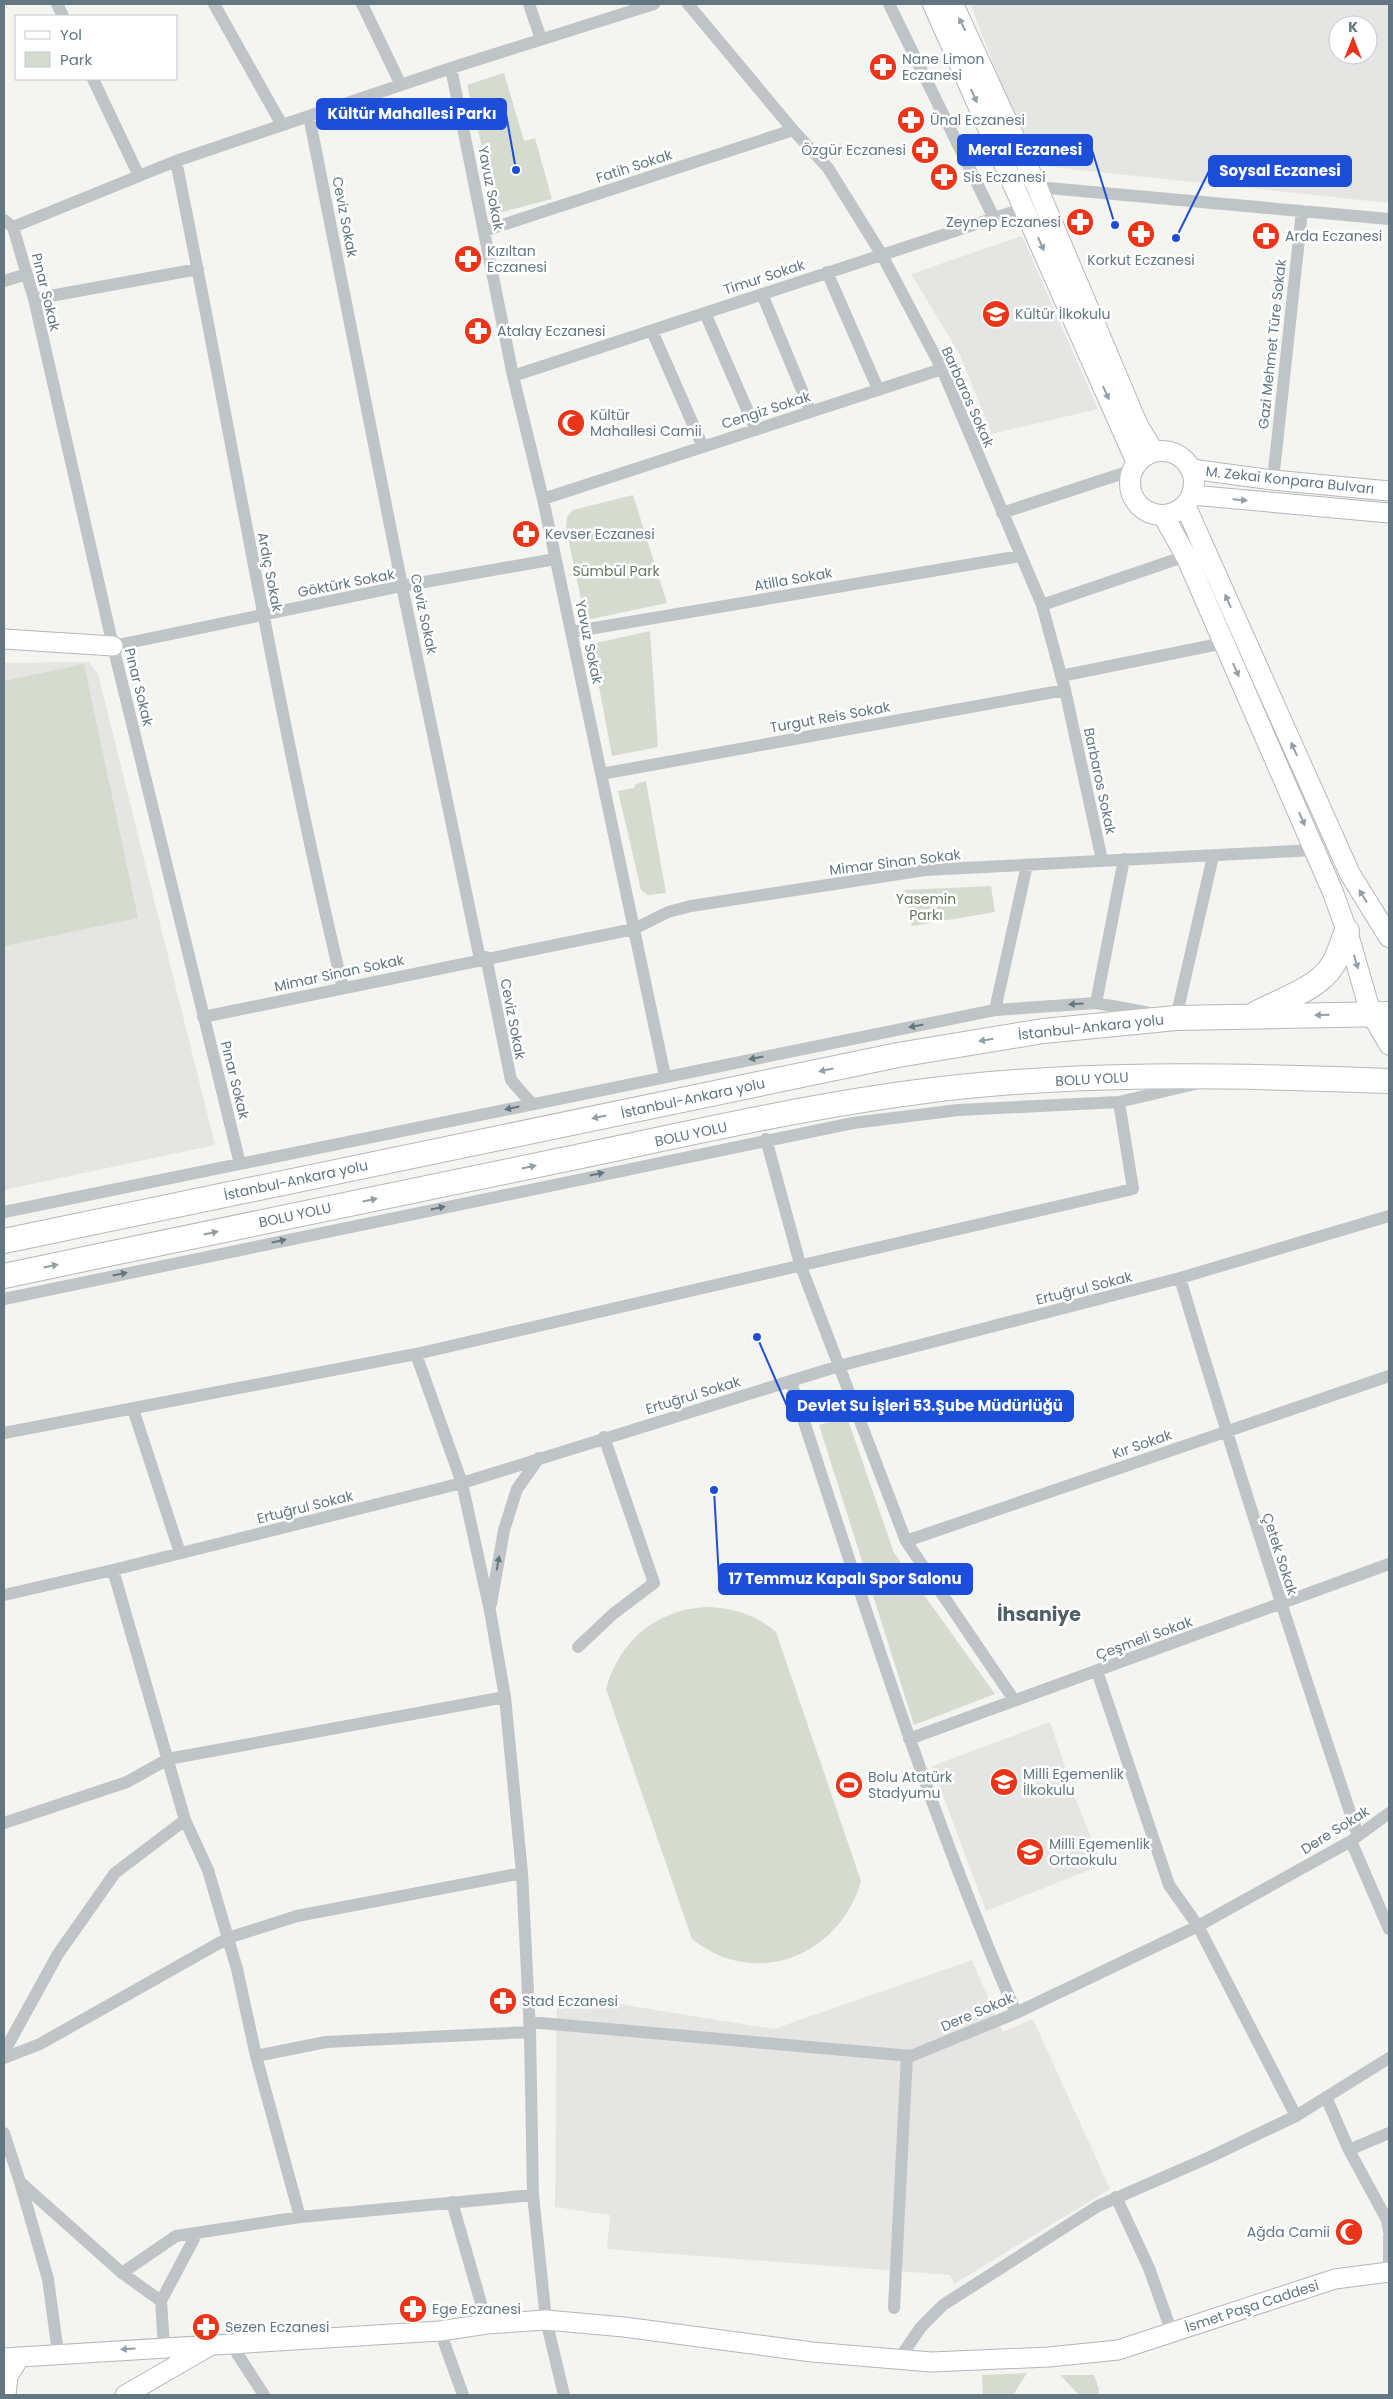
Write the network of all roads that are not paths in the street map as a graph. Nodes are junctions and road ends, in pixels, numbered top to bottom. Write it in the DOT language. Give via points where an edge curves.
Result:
graph roads {
  1 [pos="214,4"];
  2 [pos="362,4"];
  3 [pos="529,4"];
  4 [pos="654,4"];
  5 [pos="688,4"];
  6 [pos="889,4"];
  7 [pos="933,4"];
  8 [pos="953,4"];
  9 [pos="541,39"];
  10 [pos="451,68"];
  11 [pos="93,80"];
  12 [pos="401,85"];
  13 [pos="309,116"];
  14 [pos="282,125"];
  15 [pos="793,130"];
  16 [pos="176,161"];
  17 [pos="139,176"];
  18 [pos="1036,187"];
  19 [pos="1025,208"];
  20 [pos="1302,211"];
  21 [pos="994,218"];
  22 [pos="1389,219"];
  23 [pos="8,223"];
  24 [pos="484,231"];
  25 [pos="882,255"];
  26 [pos="198,269"];
  27 [pos="827,272"];
  28 [pos="28,274"];
  29 [pos="4,281"];
  30 [pos="762,294"];
  31 [pos="34,299"];
  32 [pos="704,313"];
  33 [pos="652,331"];
  34 [pos="942,369"];
  35 [pos="513,376"];
  36 [pos="878,389"];
  37 [pos="810,412"];
  38 [pos="756,430"];
  39 [pos="703,447"];
  40 [pos="1154,452"];
  41 [pos="1135,466"];
  42 [pos="1191,469"];
  43 [pos="1273,480"];
  44 [pos="1389,491"];
  45 [pos="543,499"];
  46 [pos="1189,500"];
  47 [pos="1002,513"];
  48 [pos="1389,514"];
  49 [pos="1163,515"];
  50 [pos="1020,556"];
  51 [pos="1186,556"];
  52 [pos="556,559"];
  53 [pos="402,586"];
  54 [pos="1042,605"];
  55 [pos="262,615"];
  56 [pos="571,632"];
  57 [pos="4,639"];
  58 [pos="1224,643"];
  59 [pos="113,646"];
  60 [pos="1061,676"];
  61 [pos="1065,690"];
  62 [pos="601,774"];
  63 [pos="1316,850"];
  64 [pos="1213,856"];
  65 [pos="1124,859"];
  66 [pos="1102,860"];
  67 [pos="1027,865"];
  68 [pos="634,929"];
  69 [pos="1347,931"];
  70 [pos="1389,938"];
  71 [pos="483,958"];
  72 [pos="343,988"];
  73 [pos="1096,1003"];
  74 [pos="996,1010"];
  75 [pos="1380,1014"];
  76 [pos="1250,1016"];
  77 [pos="204,1017"];
  78 [pos="1176,1018"];
  79 [pos="1389,1045"];
  80 [pos="665,1076"];
  81 [pos="1228,1077"];
  82 [pos="1389,1081"];
  83 [pos="1119,1102"];
  84 [pos="532,1104"];
  85 [pos="766,1139"];
  86 [pos="240,1164"];
  87 [pos="4,1212"];
  88 [pos="1389,1216"];
  89 [pos="4,1241"];
  90 [pos="800,1264"];
  91 [pos="4,1276"];
  92 [pos="1180,1278"];
  93 [pos="4,1299"];
  94 [pos="416,1354"];
  95 [pos="839,1366"];
  96 [pos="1389,1376"];
  97 [pos="791,1382"];
  98 [pos="133,1409"];
  99 [pos="1225,1431"];
  100 [pos="4,1433"];
  101 [pos="604,1437"];
  102 [pos="539,1458"];
  103 [pos="462,1483"];
  104 [pos="906,1542"];
  105 [pos="180,1553"];
  106 [pos="1389,1564"];
  107 [pos="114,1570"];
  108 [pos="4,1596"];
  109 [pos="1280,1604"];
  110 [pos="490,1611"];
  111 [pos="578,1646"];
  112 [pos="1097,1671"];
  113 [pos="506,1696"];
  114 [pos="1014,1700"];
  115 [pos="910,1739"];
  116 [pos="168,1759"];
  117 [pos="1389,1813"];
  118 [pos="186,1820"];
  119 [pos="4,1823"];
  120 [pos="1355,1839"];
  121 [pos="522,1873"];
  122 [pos="1198,1926"];
  123 [pos="1389,1929"];
  124 [pos="228,1938"];
  125 [pos="1016,2013"];
  126 [pos="530,2027"];
  127 [pos="4,2052"];
  128 [pos="907,2055"];
  129 [pos="256,2056"];
  130 [pos="4,2058"];
  131 [pos="1389,2058"];
  132 [pos="1326,2096"];
  133 [pos="1296,2116"];
  134 [pos="4,2133"];
  135 [pos="1389,2133"];
  136 [pos="1349,2150"];
  137 [pos="20,2182"];
  138 [pos="533,2196"];
  139 [pos="1116,2197"];
  140 [pos="452,2202"];
  141 [pos="300,2217"];
  142 [pos="1389,2223"];
  143 [pos="197,2233"];
  144 [pos="1389,2237"];
  145 [pos="1389,2272"];
  146 [pos="122,2273"];
  147 [pos="161,2301"];
  148 [pos="894,2308"];
  149 [pos="546,2320"];
  150 [pos="488,2324"];
  151 [pos="440,2331"];
  152 [pos="1172,2333"];
  153 [pos="231,2344"];
  154 [pos="211,2345"];
  155 [pos="164,2347"];
  156 [pos="58,2354"];
  157 [pos="12,2358"];
  158 [pos="899,2359"];
  159 [pos="151,2380"];
  160 [pos="6,2395"];
  161 [pos="125,2395"];
  162 [pos="264,2395"];
  163 [pos="463,2395"];
  164 [pos="564,2395"];
  1 -- 14 [label="street"];
  2 -- 12 [label="street"];
  3 -- 9 [label="street"];
  4 -- 9 [label="street"];
  5 -- 15 [label="street, Barbaros Sokak"];
  6 -- 21 [label="street"];
  7 -- 19 [label="main road, one-way"];
  18 -- 8 [label="main road, one-way"];
  9 -- 10 [label="street"];
  10 -- 12 [label="street"];
  10 -- 24 [label="street, Yavuz Sokak"];
  11 -- 17 [label="street"];
  12 -- 13 [label="street"];
  13 -- 14 [label="street"];
  13 -- 53 [label="street, Ceviz Sokak"];
  14 -- 16 [label="street"];
  15 -- 24 [label="street, Fatih Sokak"];
  15 -- 25 [label="street, Barbaros Sokak" via="828,168"];
  16 -- 17 [label="street"];
  16 -- 26 [label="street, Ardıç Sokak"];
  17 -- 23 [label="street"];
  18 -- 20 [label="street"];
  18 -- 40 [label="main road" via="1138,426"];
  19 -- 21 [label="street, Timur Sokak"];
  19 -- 41 [label="main road, one-way"];
  20 -- 22 [label="street"];
  20 -- 43 [label="street, Gazi Mehmet Türe Sokak"];
  21 -- 25 [label="street, Timur Sokak"];
  23 -- 28 [label="street, Pınar Sokak"];
  24 -- 35 [label="street, Yavuz Sokak"];
  25 -- 27 [label="street, Timur Sokak"];
  25 -- 34 [label="street, Barbaros Sokak"];
  26 -- 31 [label="street"];
  26 -- 55 [label="street, Ardıç Sokak"];
  27 -- 30 [label="street, Timur Sokak"];
  27 -- 36 [label="street"];
  28 -- 29 [label="street"];
  28 -- 31 [label="street, Pınar Sokak"];
  30 -- 32 [label="street, Timur Sokak"];
  30 -- 37 [label="street"];
  31 -- 59 [label="street, Pınar Sokak"];
  32 -- 33 [label="street, Timur Sokak"];
  32 -- 38 [label="street"];
  33 -- 35 [label="street, Timur Sokak"];
  33 -- 39 [label="street"];
  34 -- 36 [label="street, Cengiz Sokak"];
  34 -- 47 [label="street, Barbaros Sokak"];
  35 -- 45 [label="street, Yavuz Sokak"];
  36 -- 37 [label="street, Cengiz Sokak"];
  37 -- 38 [label="street, Cengiz Sokak"];
  38 -- 39 [label="street, Cengiz Sokak"];
  39 -- 45 [label="street, Cengiz Sokak"];
  40 -- 41 [label="main road"];
  40 -- 42 [label="main road" via="1176,454"];
  41 -- 47 [label="street"];
  41 -- 49 [label="main road" via="1130,480 1135,501 1152,514"];
  42 -- 43 [label="main road, M. Zekai Konpara Bulvarı"];
  42 -- 46 [label="main road" via="1194,478"];
  43 -- 44 [label="main road, M. Zekai Konpara Bulvarı"];
  45 -- 52 [label="street, Yavuz Sokak"];
  46 -- 48 [label="main road, M. Zekai Konpara Bulvarı, one-way"];
  46 -- 49 [label="main road" via="1172,514"];
  70 -- 46 [label="main road, one-way" via="1350,874"];
  47 -- 50 [label="street, Barbaros Sokak"];
  49 -- 51 [label="main road"];
  50 -- 54 [label="street, Barbaros Sokak"];
  50 -- 56 [label="street, Atilla Sokak"];
  51 -- 54 [label="street"];
  51 -- 58 [label="main road"];
  52 -- 53 [label="street, Göktürk Sokak"];
  52 -- 56 [label="street, Yavuz Sokak"];
  53 -- 55 [label="street, Göktürk Sokak"];
  53 -- 71 [label="street, Ceviz Sokak"];
  54 -- 60 [label="street, Barbaros Sokak"];
  55 -- 59 [label="street, Göktürk Sokak"];
  55 -- 72 [label="street, Ardıç Sokak" via="311,856"];
  56 -- 62 [label="street, Yavuz Sokak"];
  57 -- 59 [label="main road"];
  58 -- 60 [label="street"];
  58 -- 63 [label="main road, one-way"];
  59 -- 77 [label="street, Pınar Sokak"];
  60 -- 61 [label="street, Barbaros Sokak"];
  61 -- 62 [label="street, Turgut Reis Sokak"];
  61 -- 66 [label="street, Barbaros Sokak"];
  62 -- 68 [label="street, Yavuz Sokak"];
  63 -- 64 [label="street, Mimar Sinan Sokak"];
  63 -- 69 [label="main road"];
  64 -- 65 [label="street, Mimar Sinan Sokak"];
  64 -- 78 [label="street"];
  65 -- 66 [label="street, Mimar Sinan Sokak"];
  65 -- 73 [label="street"];
  66 -- 67 [label="street, Mimar Sinan Sokak"];
  67 -- 68 [label="street, Mimar Sinan Sokak" via="926,870 691,906 668,912"];
  67 -- 74 [label="street"];
  68 -- 71 [label="street, Mimar Sinan Sokak"];
  68 -- 80 [label="street, Yavuz Sokak"];
  69 -- 75 [label="main road, one-way"];
  69 -- 76 [label="highway" via="1334,965 1316,983"];
  71 -- 72 [label="street, Mimar Sinan Sokak"];
  71 -- 84 [label="street, Ceviz Sokak" via="510,1080"];
  72 -- 77 [label="street, Mimar Sinan Sokak"];
  73 -- 74 [label="street, one-way"];
  73 -- 78 [label="street"];
  74 -- 80 [label="street, one-way"];
  75 -- 76 [label="highway, İstanbul-Ankara yolu, one-way"];
  75 -- 79 [label="main road"];
  76 -- 78 [label="highway, İstanbul-Ankara yolu"];
  77 -- 86 [label="street, Pınar Sokak"];
  78 -- 89 [label="highway, İstanbul-Ankara yolu, one-way" via="1043,1031 898,1055"];
  80 -- 84 [label="street"];
  81 -- 82 [label="highway, BOLU YOLU"];
  81 -- 83 [label="street"];
  91 -- 81 [label="highway, BOLU YOLU, one-way" via="760,1119 894,1096 1035,1081"];
  83 -- 85 [label="street" via="916,1114"];
  83 -- 90 [label="street" via="1133,1189"];
  84 -- 86 [label="street, one-way"];
  85 -- 90 [label="street"];
  93 -- 85 [label="street, one-way"];
  86 -- 87 [label="street"];
  88 -- 92 [label="street, Ertuğrul Sokak"];
  90 -- 94 [label="street"];
  90 -- 95 [label="street"];
  92 -- 95 [label="street, Ertuğrul Sokak"];
  92 -- 99 [label="street, Çetek Sokak"];
  94 -- 98 [label="street"];
  94 -- 103 [label="street"];
  95 -- 97 [label="street, Ertuğrul Sokak"];
  95 -- 104 [label="street"];
  96 -- 99 [label="street, Kır Sokak"];
  97 -- 101 [label="street, Ertuğrul Sokak"];
  97 -- 115 [label="street"];
  98 -- 100 [label="street"];
  98 -- 105 [label="street"];
  99 -- 104 [label="street, Kır Sokak"];
  99 -- 109 [label="street, Çetek Sokak"];
  101 -- 102 [label="street, Ertuğrul Sokak"];
  101 -- 111 [label="street" via="654,1583"];
  102 -- 103 [label="street, Ertuğrul Sokak"];
  110 -- 102 [label="street, one-way" via="504,1530 517,1489"];
  103 -- 105 [label="street, Ertuğrul Sokak"];
  103 -- 110 [label="street"];
  104 -- 114 [label="street"];
  105 -- 107 [label="street, Ertuğrul Sokak"];
  106 -- 109 [label="street, Çeşmeli Sokak"];
  107 -- 108 [label="street, Ertuğrul Sokak"];
  107 -- 116 [label="street"];
  109 -- 112 [label="street, Çeşmeli Sokak"];
  109 -- 120 [label="street, Çetek Sokak"];
  110 -- 113 [label="street"];
  112 -- 114 [label="street, Çeşmeli Sokak"];
  112 -- 122 [label="street" via="1169,1885"];
  113 -- 116 [label="street"];
  113 -- 121 [label="street"];
  114 -- 115 [label="street, Çeşmeli Sokak"];
  115 -- 125 [label="street" via="975,1919"];
  116 -- 118 [label="street"];
  116 -- 119 [label="street" via="127,1782"];
  117 -- 120 [label="street, Dere Sokak"];
  118 -- 124 [label="street" via="208,1870"];
  118 -- 127 [label="street" via="116,1873 58,1954"];
  120 -- 122 [label="street, Dere Sokak"];
  120 -- 123 [label="street, Çetek Sokak"];
  121 -- 124 [label="street" via="297,1916"];
  121 -- 126 [label="street"];
  122 -- 125 [label="street, Dere Sokak"];
  122 -- 133 [label="street"];
  124 -- 129 [label="street" via="238,1969"];
  124 -- 130 [label="street" via="40,2044"];
  125 -- 128 [label="street, Dere Sokak"];
  126 -- 128 [label="street, Dere Sokak"];
  126 -- 129 [label="street, Dere Sokak" via="326,2042"];
  126 -- 138 [label="street"];
  128 -- 148 [label="street"];
  129 -- 141 [label="street"];
  131 -- 132 [label="street"];
  132 -- 133 [label="street"];
  132 -- 136 [label="street"];
  133 -- 139 [label="street"];
  134 -- 137 [label="street"];
  135 -- 136 [label="street"];
  136 -- 142 [label="street"];
  137 -- 146 [label="street"];
  137 -- 156 [label="street" via="48,2279"];
  138 -- 140 [label="street"];
  138 -- 149 [label="street"];
  139 -- 152 [label="street" via="1149,2268"];
  139 -- 158 [label="street" via="943,2305 921,2327"];
  140 -- 141 [label="street"];
  140 -- 150 [label="street"];
  141 -- 143 [label="street"];
  143 -- 146 [label="street" via="176,2236"];
  143 -- 147 [label="street"];
  144 -- 145 [label="street"];
  145 -- 152 [label="main road, İsmet Paşa Caddesi" via="1335,2279"];
  146 -- 147 [label="street"];
  147 -- 155 [label="street"];
  149 -- 150 [label="main road, İsmet Paşa Caddesi"];
  149 -- 158 [label="main road, İsmet Paşa Caddesi" via="812,2352"];
  149 -- 164 [label="street"];
  150 -- 151 [label="main road, İsmet Paşa Caddesi"];
  151 -- 153 [label="main road, İsmet Paşa Caddesi"];
  151 -- 163 [label="street"];
  152 -- 158 [label="main road, İsmet Paşa Caddesi" via="1118,2350 1049,2357 931,2362"];
  153 -- 154 [label="main road, İsmet Paşa Caddesi"];
  153 -- 162 [label="street"];
  154 -- 155 [label="main road, İsmet Paşa Caddesi"];
  154 -- 159 [label="main road"];
  155 -- 156 [label="main road, İsmet Paşa Caddesi, one-way"];
  155 -- 159 [label="main road" via="163,2362"];
  156 -- 157 [label="main road, İsmet Paşa Caddesi"];
  157 -- 160 [label="main road"];
  159 -- 161 [label="main road"];
}
